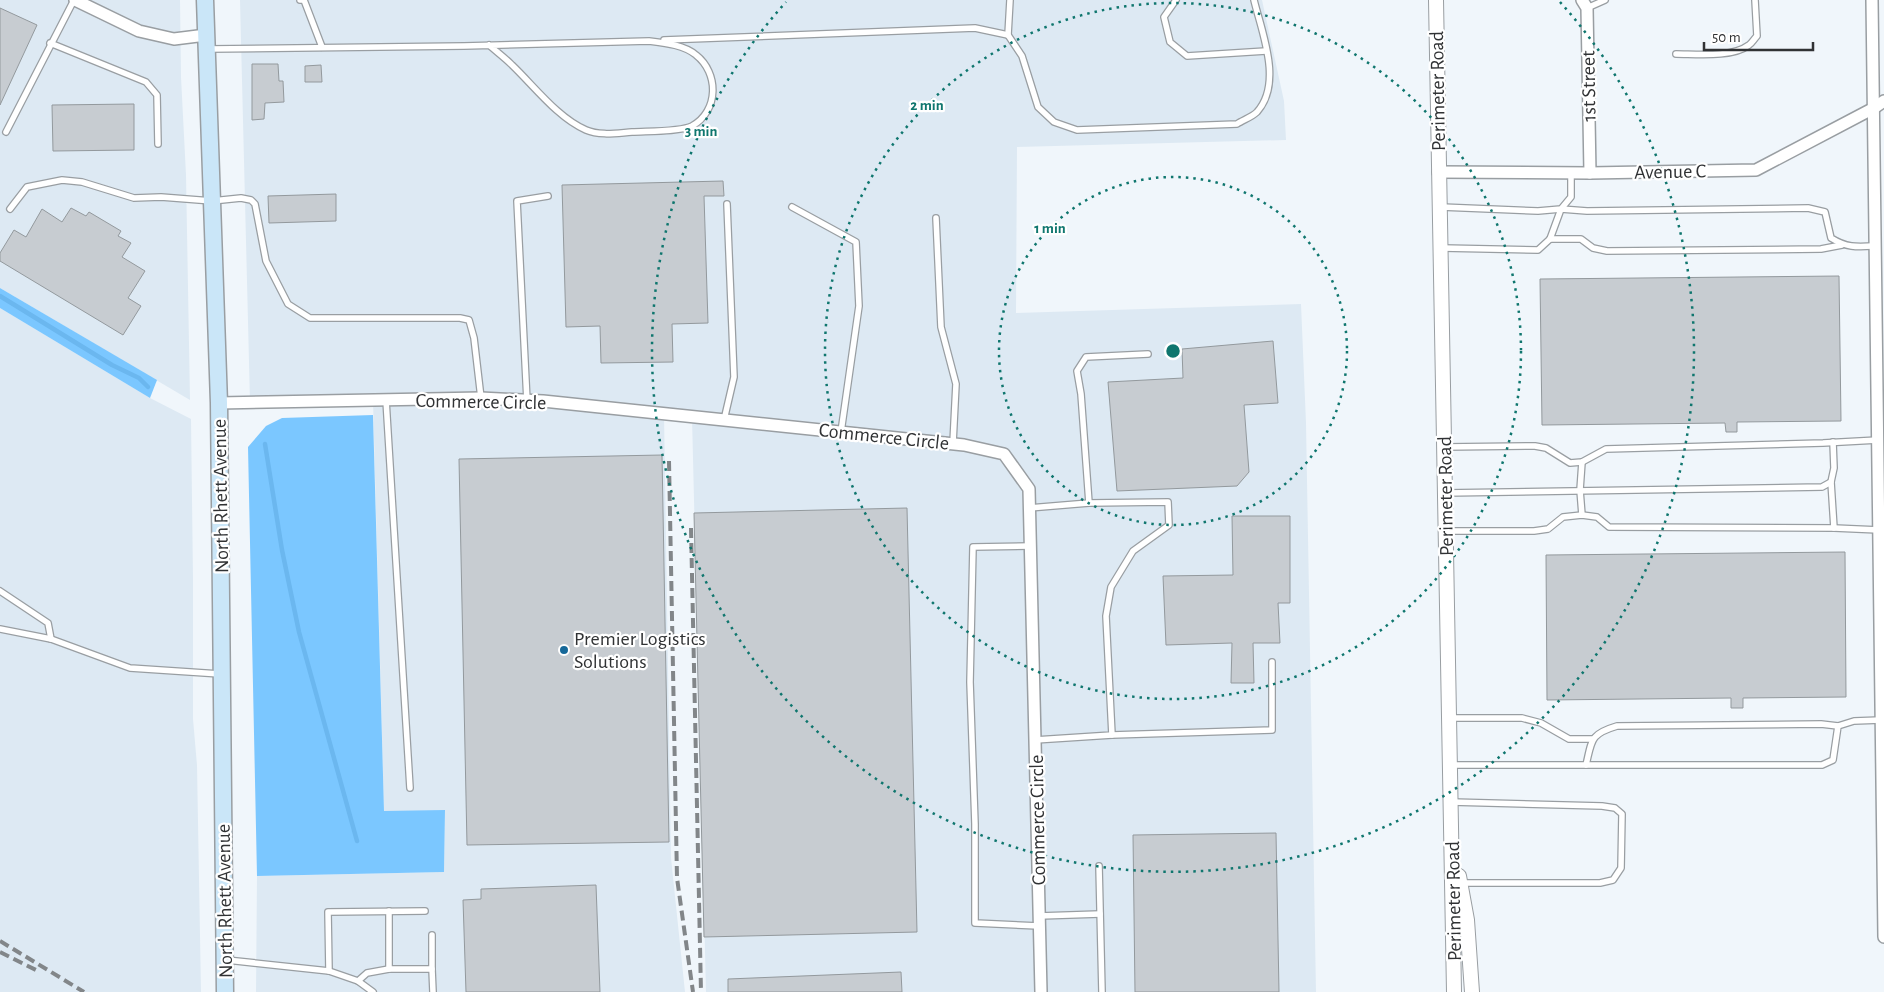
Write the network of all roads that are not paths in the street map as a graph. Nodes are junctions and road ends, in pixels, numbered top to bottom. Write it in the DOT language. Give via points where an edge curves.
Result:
graph roads {
  1 [pos="74,0"];
  2 [pos="205,0"];
  3 [pos="300,0"];
  4 [pos="1010,0"];
  5 [pos="1176,0"];
  6 [pos="1254,0"];
  7 [pos="1436,0"];
  8 [pos="1605,0"];
  9 [pos="1755,0"];
  10 [pos="1872,0"];
  11 [pos="1584,4"];
  12 [pos="1008,35"];
  13 [pos="650,41"];
  14 [pos="206,42"];
  15 [pos="50,44"];
  16 [pos="489,45"];
  17 [pos="322,47"];
  18 [pos="1266,51"];
  19 [pos="1676,54"];
  20 [pos="1884,100"];
  21 [pos="1874,108"];
  22 [pos="6,132"];
  23 [pos="158,144"];
  24 [pos="1438,172"];
  25 [pos="1571,172"];
  26 [pos="1590,173"];
  27 [pos="548,196"];
  28 [pos="212,201"];
  29 [pos="727,204"];
  30 [pos="792,207"];
  31 [pos="1439,207"];
  32 [pos="10,209"];
  33 [pos="1561,209"];
  34 [pos="936,218"];
  35 [pos="1550,239"];
  36 [pos="1842,245"];
  37 [pos="1876,246"];
  38 [pos="1440,248"];
  39 [pos="1148,354"];
  40 [pos="481,398"];
  41 [pos="386,400"];
  42 [pos="527,400"];
  43 [pos="219,403"];
  44 [pos="724,420"];
  45 [pos="841,432"];
  46 [pos="1878,440"];
  47 [pos="1833,442"];
  48 [pos="953,444"];
  49 [pos="1444,447"];
  50 [pos="1582,462"];
  51 [pos="1831,482"];
  52 [pos="1580,490"];
  53 [pos="1444,493"];
  54 [pos="1089,504"];
  55 [pos="1029,508"];
  56 [pos="1582,516"];
  57 [pos="1834,528"];
  58 [pos="1879,530"];
  59 [pos="1445,531"];
  60 [pos="1030,546"];
  61 [pos="0,591"];
  62 [pos="0,629"];
  63 [pos="50,639"];
  64 [pos="1272,662"];
  65 [pos="222,674"];
  66 [pos="1449,718"];
  67 [pos="1881,720"];
  68 [pos="1838,726"];
  69 [pos="1112,735"];
  70 [pos="1592,739"];
  71 [pos="1035,740"];
  72 [pos="1450,765"];
  73 [pos="1586,765"];
  74 [pos="410,788"];
  75 [pos="1451,802"];
  76 [pos="1099,866"];
  77 [pos="1456,884"];
  78 [pos="388,911"];
  79 [pos="425,911"];
  80 [pos="1100,914"];
  81 [pos="1039,921"];
  82 [pos="432,934"];
  83 [pos="1884,937"];
  84 [pos="225,960"];
  85 [pos="389,970"];
  86 [pos="432,970"];
  87 [pos="328,971"];
  88 [pos="358,981"];
  89 [pos="225,992"];
  90 [pos="373,992"];
  91 [pos="433,992"];
  92 [pos="1041,992"];
  93 [pos="1102,992"];
  94 [pos="1454,992"];
  95 [pos="1472,992"];
  1 -- 14 [label="street" via="139,31"];
  1 -- 15 [label="lane"];
  2 -- 14 [label="main road, North Rhett Avenue"];
  3 -- 17 [label="lane" via="304,0"];
  4 -- 12 [label="lane"];
  5 -- 18 [label="lane" via="1164,18 1170,42 1188,56"];
  6 -- 18 [label="lane"];
  7 -- 24 [label="street, Perimeter Road"];
  8 -- 11 [label="lane"];
  9 -- 19 [label="lane" via="1757,36 1749,45 1733,52"];
  10 -- 21 [label="street"];
  11 -- 26 [label="street, 1st Street"];
  12 -- 13 [label="lane" via="975,28"];
  12 -- 18 [label="lane" via="1022,56 1038,107 1054,122 1077,130 1237,124 1256,113 1267,97 1271,72"];
  13 -- 16 [label="lane"];
  13 -- 16 [label="lane" via="674,45 696,54 708,68 713,86 712,103 691,127 598,134 586,130 567,118"];
  14 -- 17 [label="lane"];
  14 -- 28 [label="main road, North Rhett Avenue"];
  15 -- 22 [label="lane"];
  15 -- 23 [label="lane" via="146,82 157,95"];
  16 -- 17 [label="lane"];
  20 -- 21 [label="street, Avenue C"];
  21 -- 26 [label="street, Avenue C" via="1756,170"];
  21 -- 37 [label="street"];
  24 -- 25 [label="street, Avenue C"];
  24 -- 31 [label="street, Perimeter Road"];
  25 -- 26 [label="street, Avenue C"];
  25 -- 33 [label="lane" via="1571,197"];
  27 -- 42 [label="lane" via="517,201"];
  28 -- 32 [label="lane" via="134,198 82,182 62,180 27,187"];
  28 -- 40 [label="lane" via="241,198 255,204 266,261 288,304 310,318 469,320"];
  28 -- 43 [label="main road, North Rhett Avenue"];
  29 -- 44 [label="lane" via="734,377"];
  30 -- 45 [label="lane" via="856,242 859,306"];
  31 -- 33 [label="lane"];
  31 -- 38 [label="street, Perimeter Road"];
  33 -- 35 [label="lane"];
  33 -- 36 [label="lane" via="1808,208 1825,212 1830,238"];
  34 -- 48 [label="lane" via="941,327 956,384"];
  35 -- 36 [label="lane" via="1581,239 1593,248 1607,251 1821,249"];
  35 -- 38 [label="lane" via="1538,250"];
  36 -- 37 [label="lane"];
  37 -- 46 [label="street"];
  38 -- 49 [label="street, Perimeter Road"];
  39 -- 54 [label="lane" via="1086,357 1077,371"];
  40 -- 41 [label="street, Commerce Circle"];
  40 -- 42 [label="street, Commerce Circle"];
  41 -- 43 [label="street, Commerce Circle"];
  41 -- 74 [label="lane"];
  42 -- 44 [label="street, Commerce Circle"];
  43 -- 65 [label="main road, North Rhett Avenue"];
  44 -- 45 [label="street, Commerce Circle"];
  45 -- 48 [label="street, Commerce Circle"];
  46 -- 47 [label="lane"];
  46 -- 58 [label="street"];
  47 -- 50 [label="lane" via="1606,449"];
  47 -- 51 [label="lane"];
  48 -- 55 [label="street, Commerce Circle" via="1004,454 1028,489"];
  49 -- 50 [label="lane" via="1535,446 1546,448 1570,464"];
  49 -- 53 [label="street, Perimeter Road"];
  50 -- 52 [label="lane"];
  51 -- 52 [label="lane" via="1822,487"];
  51 -- 57 [label="lane"];
  52 -- 53 [label="lane"];
  52 -- 56 [label="lane"];
  53 -- 59 [label="street, Perimeter Road"];
  54 -- 55 [label="lane"];
  54 -- 69 [label="lane" via="1168,502 1169,525 1133,551 1112,587 1106,616"];
  55 -- 60 [label="street, Commerce Circle"];
  56 -- 57 [label="lane" via="1597,517 1609,527"];
  56 -- 59 [label="lane" via="1563,517 1548,530"];
  57 -- 58 [label="lane"];
  58 -- 67 [label="street"];
  59 -- 66 [label="street, Perimeter Road"];
  60 -- 71 [label="street, Commerce Circle"];
  60 -- 81 [label="lane" via="973,547 970,682 975,923"];
  61 -- 63 [label="lane" via="48,624"];
  62 -- 63 [label="lane"];
  63 -- 65 [label="lane" via="130,668"];
  64 -- 69 [label="lane" via="1272,730"];
  65 -- 84 [label="main road, North Rhett Avenue"];
  66 -- 70 [label="lane" via="1522,718 1541,723 1569,739"];
  66 -- 72 [label="street, Perimeter Road"];
  67 -- 68 [label="lane" via="1854,721"];
  67 -- 83 [label="street"];
  68 -- 70 [label="lane" via="1616,726 1602,730"];
  68 -- 73 [label="lane" via="1833,760 1822,765"];
  69 -- 71 [label="lane"];
  70 -- 73 [label="lane"];
  71 -- 81 [label="street, Commerce Circle"];
  72 -- 73 [label="lane"];
  72 -- 75 [label="street, Perimeter Road"];
  75 -- 77 [label="street, Perimeter Road"];
  75 -- 77 [label="lane" via="1602,806 1614,808 1622,814 1621,868 1613,880 1600,883"];
  76 -- 80 [label="lane"];
  77 -- 94 [label="street, Perimeter Road"];
  77 -- 95 [label="street" via="1467,920"];
  78 -- 79 [label="lane"];
  78 -- 85 [label="lane"];
  78 -- 87 [label="lane" via="328,912"];
  80 -- 81 [label="lane"];
  80 -- 93 [label="lane"];
  81 -- 92 [label="street, Commerce Circle"];
  82 -- 86 [label="lane"];
  84 -- 87 [label="lane"];
  84 -- 89 [label="main road, North Rhett Avenue"];
  85 -- 86 [label="lane"];
  85 -- 88 [label="lane" via="367,973"];
  86 -- 91 [label="lane"];
  87 -- 88 [label="lane"];
  88 -- 90 [label="lane"];
}
